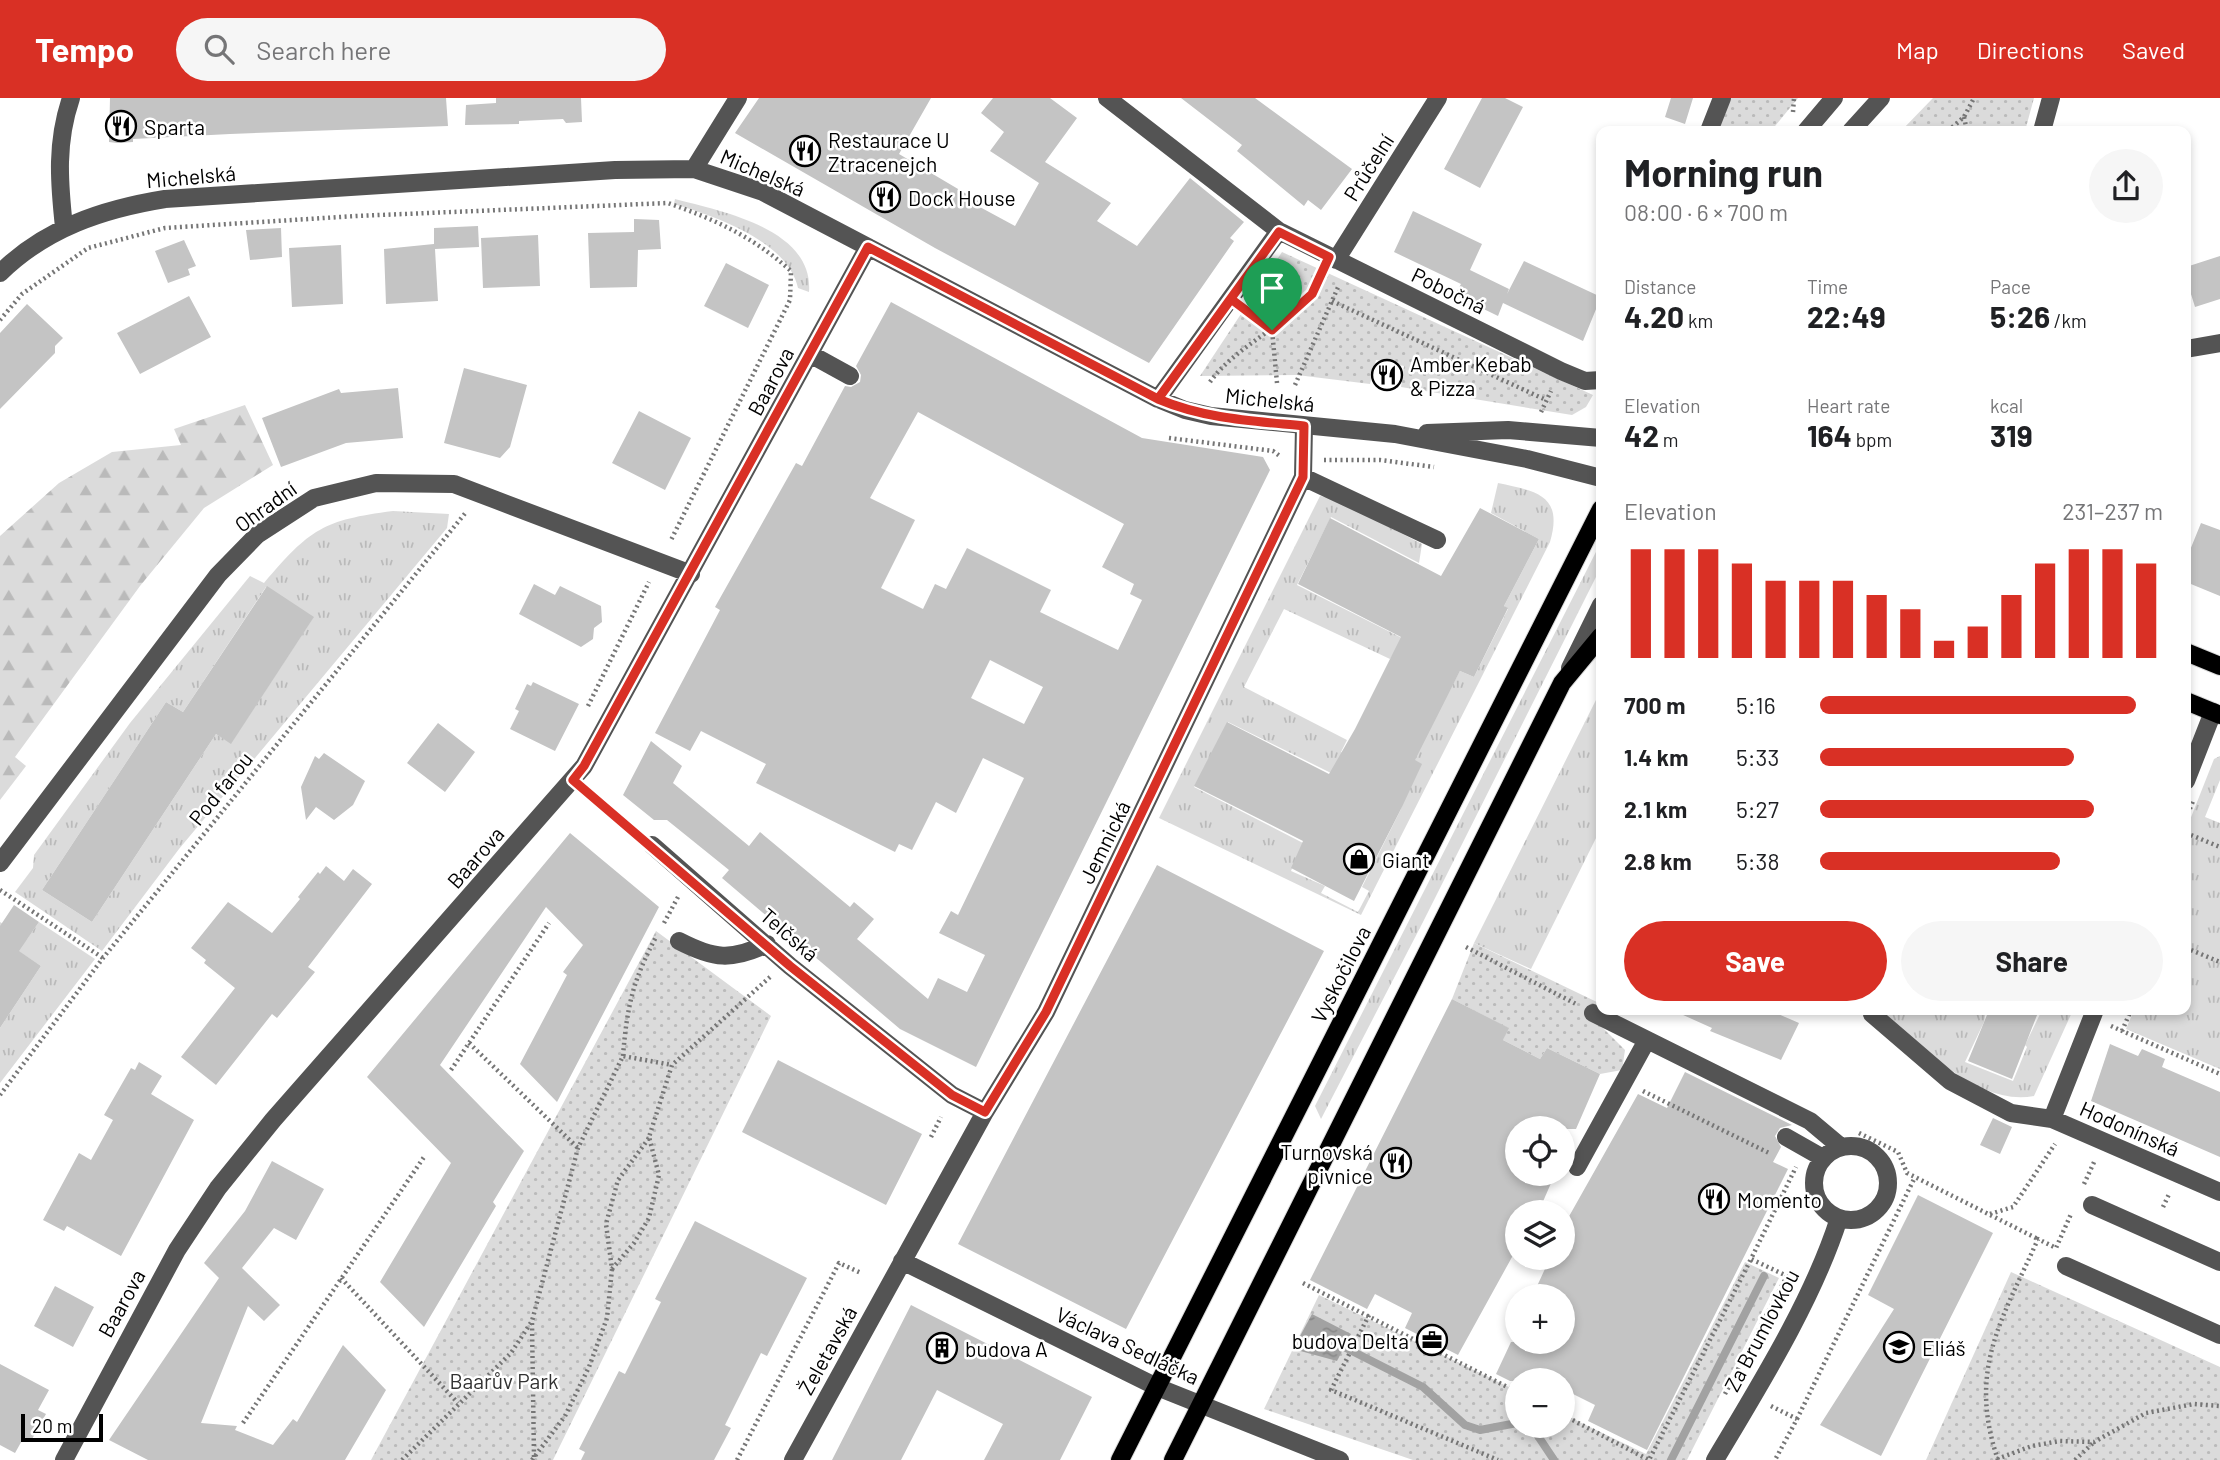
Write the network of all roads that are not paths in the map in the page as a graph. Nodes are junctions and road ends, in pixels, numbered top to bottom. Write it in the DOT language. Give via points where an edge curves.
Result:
graph roads {
  1 [pos="71,98"];
  2 [pos="738,98"];
  3 [pos="1107,98"];
  4 [pos="1438,98"];
  5 [pos="1722,98"];
  6 [pos="1834,98"];
  7 [pos="1881,98"];
  8 [pos="2051,98"];
  9 [pos="1711,126"];
  10 [pos="1810,126"];
  11 [pos="1856,126"];
  12 [pos="2043,126"];
  13 [pos="694,169"];
  14 [pos="64,227"];
  15 [pos="1279,232"];
  16 [pos="868,247"];
  17 [pos="1333,258"];
  18 [pos="0,273"];
  19 [pos="2220,343"];
  20 [pos="2191,348"];
  21 [pos="810,354"];
  22 [pos="850,376"];
  23 [pos="1596,380"];
  24 [pos="1158,399"];
  25 [pos="1304,426"];
  26 [pos="1395,434"];
  27 [pos="1596,438"];
  28 [pos="1304,468"];
  29 [pos="1596,477"];
  30 [pos="1596,519"];
  31 [pos="1437,540"];
  32 [pos="691,573"];
  33 [pos="1596,615"];
  34 [pos="1596,642"];
  35 [pos="2191,654"];
  36 [pos="2220,666"];
  37 [pos="1562,684"];
  38 [pos="2191,703"];
  39 [pos="2216,714"];
  40 [pos="2191,771"];
  41 [pos="652,845"];
  42 [pos="0,863"];
  43 [pos="679,941"];
  44 [pos="767,944"];
  45 [pos="1592,1013"];
  46 [pos="1596,1015"];
  47 [pos="1596,1015"];
  48 [pos="1873,1015"];
  49 [pos="2100,1017"];
  50 [pos="1647,1040"];
  51 [pos="985,1112"];
  52 [pos="2058,1122"];
  53 [pos="1786,1137"];
  54 [pos="1841,1147"];
  55 [pos="1823,1158"];
  56 [pos="1577,1167"];
  57 [pos="2220,1192"];
  58 [pos="2092,1205"];
  59 [pos="1839,1218"];
  60 [pos="902,1261"];
  61 [pos="2220,1262"];
  62 [pos="2066,1266"];
  63 [pos="2220,1335"];
  64 [pos="1157,1387"];
  65 [pos="1202,1405"];
  66 [pos="64,1460"];
  67 [pos="793,1460"];
  68 [pos="1120,1460"];
  69 [pos="1173,1460"];
  70 [pos="1340,1460"];
  71 [pos="1715,1460"];
  1 -- 14 [label="street" via="62,123 57,168"];
  2 -- 13 [label="street"];
  3 -- 15 [label="street, Pobočná"];
  4 -- 17 [label="street, Průčelní"];
  5 -- 9 [label="street"];
  6 -- 10 [label="street"];
  7 -- 11 [label="street"];
  8 -- 12 [label="street"];
  13 -- 14 [label="street, Michelská" via="165,199 121,206"];
  13 -- 16 [label="street, Michelská" via="763,192"];
  14 -- 18 [label="street, Michelská" via="34,244"];
  15 -- 17 [label="street, Pobočná"];
  15 -- 24 [label="street"];
  16 -- 21 [label="street, Baarova"];
  16 -- 24 [label="street, Michelská"];
  17 -- 23 [label="street, Pobočná" via="1561,371"];
  19 -- 20 [label="street"];
  21 -- 22 [label="street"];
  21 -- 32 [label="street, Baarova"];
  24 -- 25 [label="street, Michelská" via="1212,416"];
  25 -- 26 [label="street, Michelská"];
  25 -- 28 [label="street, Jemnická"];
  26 -- 27 [label="street, Michelská" via="1508,430"];
  26 -- 29 [label="street, Michelská"];
  28 -- 31 [label="street"];
  28 -- 51 [label="street, Jemnická" via="1046,1012"];
  30 -- 64 [label="main road, Vyskočilova"];
  32 -- 42 [label="street, Ohradní" via="454,484 376,483 314,498 257,535 218,575"];
  32 -- 66 [label="street, Baarova" via="584,766 218,1188 163,1275"];
  33 -- 37 [label="street"];
  34 -- 37 [label="main road"];
  35 -- 36 [label="main road"];
  37 -- 65 [label="main road"];
  38 -- 39 [label="main road"];
  39 -- 40 [label="street"];
  41 -- 44 [label="street, Telčská"];
  43 -- 44 [label="street" via="706,955 744,955"];
  44 -- 51 [label="street, Telčská" via="952,1095"];
  45 -- 47 [label="street"];
  46 -- 50 [label="street"];
  48 -- 52 [label="street" via="1950,1081 2011,1113"];
  49 -- 52 [label="street, Hodonínská"];
  50 -- 54 [label="street" via="1810,1121"];
  50 -- 56 [label="street"];
  51 -- 60 [label="street, Jemnická"];
  52 -- 57 [label="street, Hodonínská"];
  53 -- 55 [label="street"];
  54 -- 55 [label="street"];
  54 -- 59 [label="street" via="1873,1154 1884,1167 1887,1183 1883,1200 1872,1213 1856,1219"];
  55 -- 59 [label="street" via="1814,1177 1817,1198"];
  58 -- 61 [label="street"];
  59 -- 71 [label="street, Za Brumlovkou" via="1829,1251"];
  60 -- 64 [label="street, Václava Sedláčka"];
  60 -- 67 [label="street, Želetavská"];
  62 -- 63 [label="street"];
  64 -- 65 [label="street, Václava Sedláčka"];
  64 -- 68 [label="main road, Vyskočilova"];
  65 -- 69 [label="main road"];
  65 -- 70 [label="street, Václava Sedláčka"];
}
